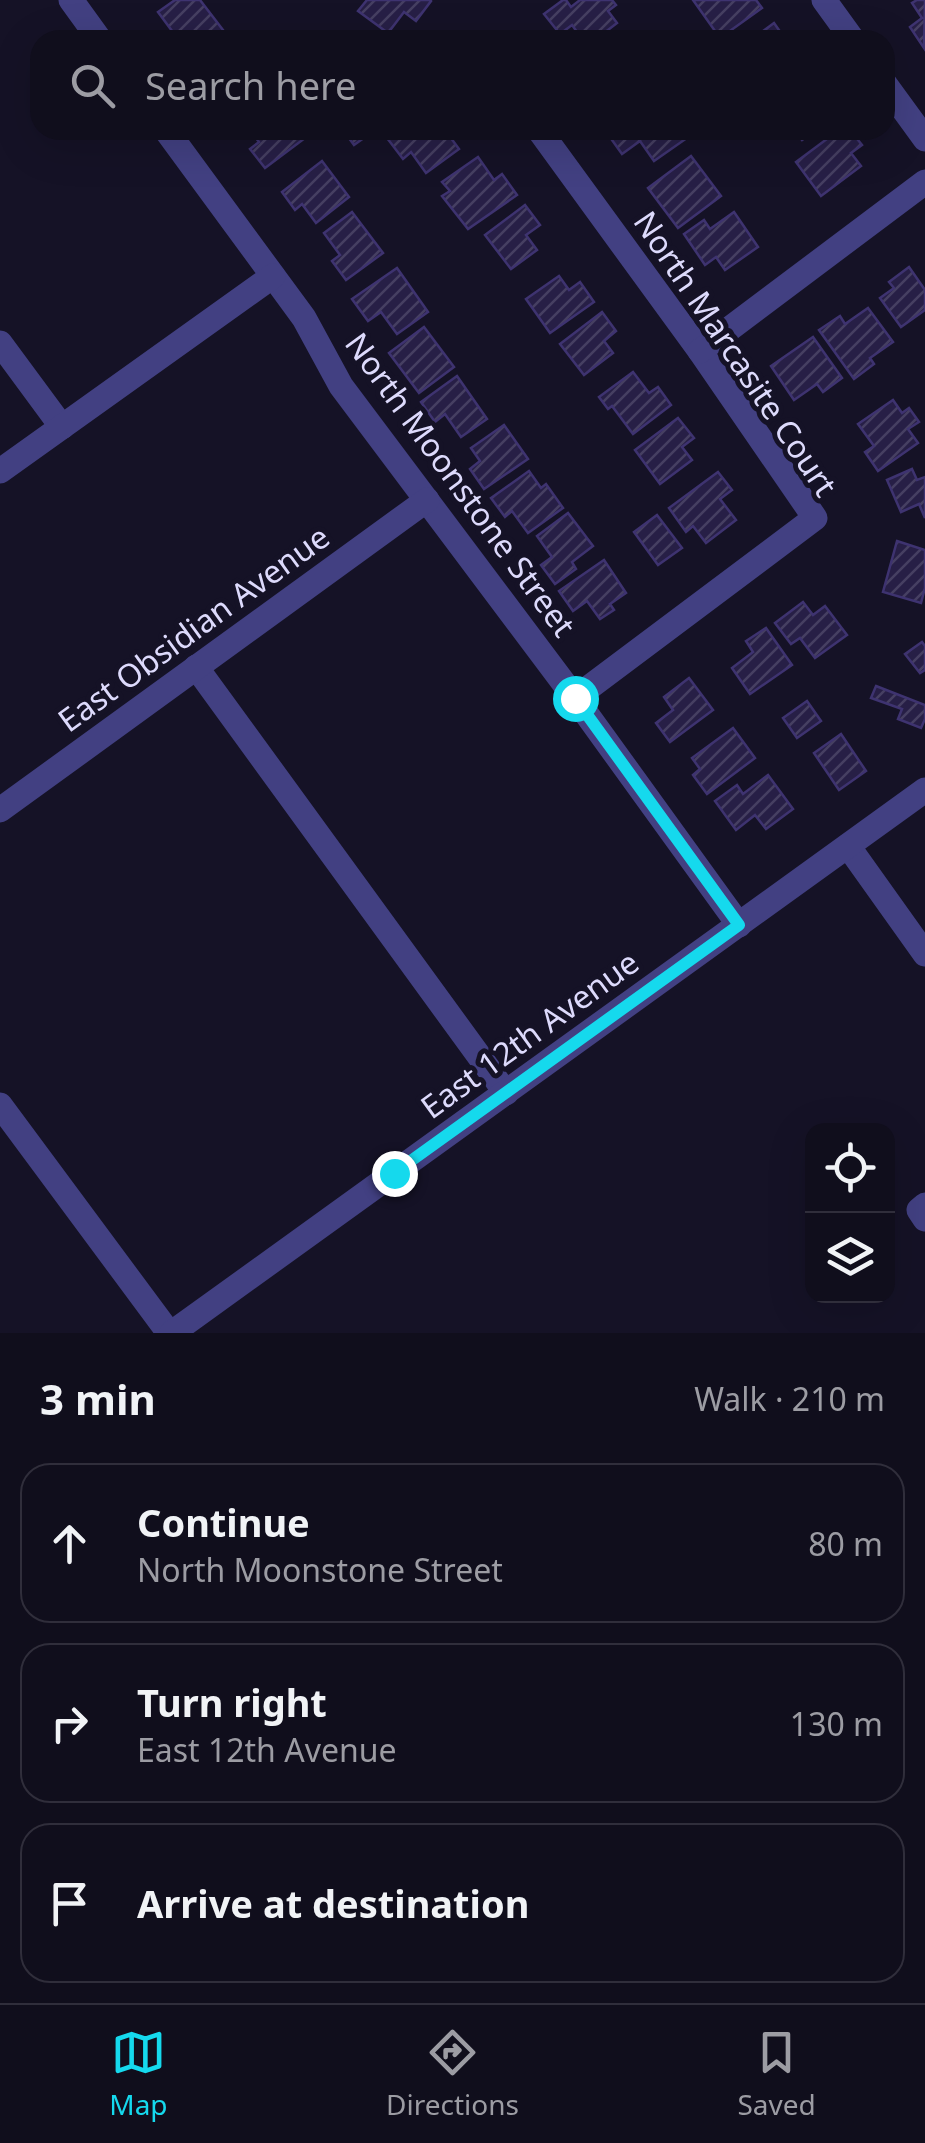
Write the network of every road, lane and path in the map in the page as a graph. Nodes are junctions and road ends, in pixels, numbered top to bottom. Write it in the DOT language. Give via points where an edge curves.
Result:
graph roads {
  1 [pos="71,0"];
  2 [pos="824,0"];
  3 [pos="93,30"];
  4 [pos="846,30"];
  5 [pos="895,98"];
  6 [pos="925,139"];
  7 [pos="173,140"];
  8 [pos="547,140"];
  9 [pos="925,182"];
  10 [pos="273,276"];
  11 [pos="0,343"];
  12 [pos="700,351"];
  13 [pos="62,427"];
  14 [pos="0,471"];
  15 [pos="427,500"];
  16 [pos="196,666"];
  17 [pos="575,698"];
  18 [pos="925,790"];
  19 [pos="0,810"];
  20 [pos="848,846"];
  21 [pos="739,925"];
  22 [pos="925,954"];
  23 [pos="506,1093"];
  24 [pos="0,1105"];
  25 [pos="925,1205"];
  26 [pos="925,1219"];
  27 [pos="171,1333"];
  1 -- 3 [label="street"];
  2 -- 4 [label="street"];
  5 -- 6 [label="street"];
  7 -- 10 [label="street, North Moonstone Street"];
  8 -- 12 [label="street, North Marcasite Court"];
  9 -- 12 [label="street"];
  10 -- 13 [label="street"];
  10 -- 15 [label="street, North Moonstone Street" via="342,386"];
  11 -- 13 [label="street"];
  12 -- 17 [label="street, North Marcasite Court" via="814,518"];
  13 -- 14 [label="street"];
  15 -- 16 [label="street, East Obsidian Avenue"];
  15 -- 17 [label="street, North Moonstone Street"];
  16 -- 19 [label="street, East Obsidian Avenue"];
  16 -- 23 [label="street"];
  17 -- 21 [label="street, North Moonstone Street"];
  18 -- 20 [label="street, East 12th Avenue"];
  20 -- 21 [label="street, East 12th Avenue"];
  20 -- 22 [label="street"];
  21 -- 23 [label="street, East 12th Avenue"];
  23 -- 27 [label="street, East 12th Avenue"];
  24 -- 27 [label="street"];
  25 -- 26 [label="street" via="918,1210"];
}
